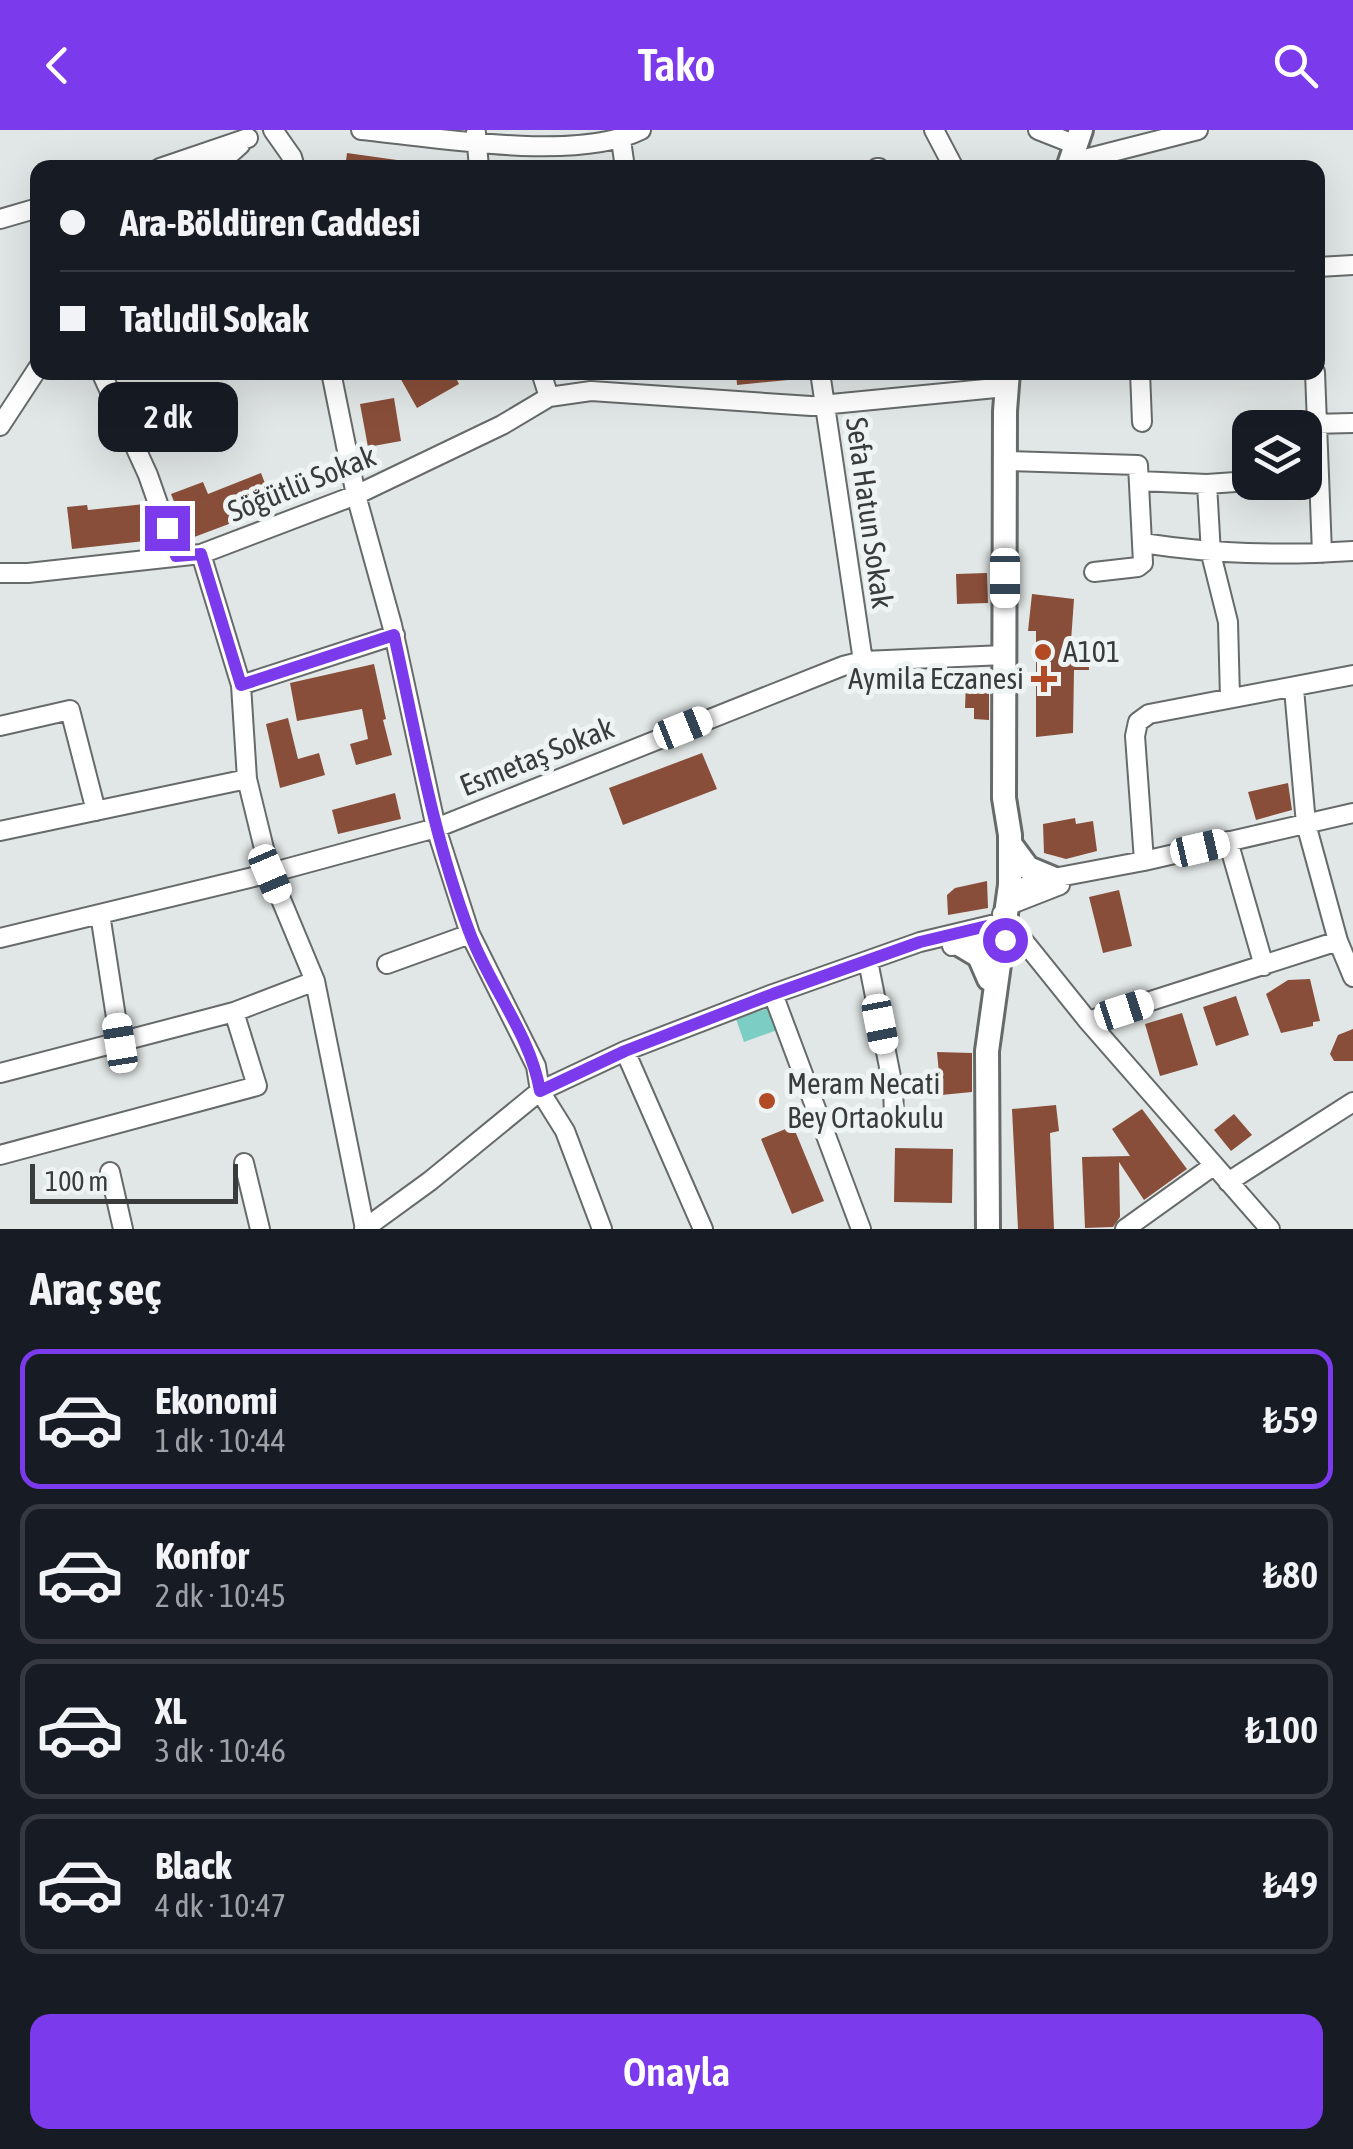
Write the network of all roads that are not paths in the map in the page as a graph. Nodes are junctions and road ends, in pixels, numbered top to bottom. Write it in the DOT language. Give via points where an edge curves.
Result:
graph roads {
  1 [pos="273,130"];
  2 [pos="361,130"];
  3 [pos="640,130"];
  4 [pos="934,130"];
  5 [pos="1038,130"];
  6 [pos="1198,130"];
  7 [pos="253,134"];
  8 [pos="476,135"];
  9 [pos="621,140"];
  10 [pos="1073,151"];
  11 [pos="182,160"];
  12 [pos="223,160"];
  13 [pos="293,160"];
  14 [pos="478,160"];
  15 [pos="624,160"];
  16 [pos="948,160"];
  17 [pos="30,210"];
  18 [pos="0,219"];
  19 [pos="1353,265"];
  20 [pos="1325,267"];
  21 [pos="30,378"];
  22 [pos="105,380"];
  23 [pos="333,380"];
  24 [pos="544,380"];
  25 [pos="821,380"];
  26 [pos="1007,380"];
  27 [pos="1140,380"];
  28 [pos="1315,380"];
  29 [pos="549,397"];
  30 [pos="825,405"];
  31 [pos="7,407"];
  32 [pos="1317,410"];
  33 [pos="1142,422"];
  34 [pos="1353,423"];
  35 [pos="1322,424"];
  36 [pos="0,426"];
  37 [pos="1006,461"];
  38 [pos="1138,481"];
  39 [pos="1232,482"];
  40 [pos="1207,484"];
  41 [pos="356,495"];
  42 [pos="1320,500"];
  43 [pos="1142,543"];
  44 [pos="1353,551"];
  45 [pos="1322,553"];
  46 [pos="201,554"];
  47 [pos="1211,554"];
  48 [pos="176,556"];
  49 [pos="1094,572"];
  50 [pos="0,573"];
  51 [pos="394,635"];
  52 [pos="1005,655"];
  53 [pos="862,661"];
  54 [pos="1353,675"];
  55 [pos="241,685"];
  56 [pos="1294,689"];
  57 [pos="1230,698"];
  58 [pos="0,726"];
  59 [pos="248,779"];
  60 [pos="1004,798"];
  61 [pos="96,811"];
  62 [pos="1353,813"];
  63 [pos="1306,824"];
  64 [pos="436,828"];
  65 [pos="0,832"];
  66 [pos="1228,841"];
  67 [pos="1011,845"];
  68 [pos="1144,860"];
  69 [pos="270,874"];
  70 [pos="1062,877"];
  71 [pos="100,914"];
  72 [pos="1003,918"];
  73 [pos="470,934"];
  74 [pos="0,938"];
  75 [pos="1338,941"];
  76 [pos="960,944"];
  77 [pos="868,961"];
  78 [pos="387,964"];
  79 [pos="1264,966"];
  80 [pos="1353,977"];
  81 [pos="989,978"];
  82 [pos="315,981"];
  83 [pos="773,994"];
  84 [pos="234,1012"];
  85 [pos="1088,1021"];
  86 [pos="120,1043"];
  87 [pos="625,1051"];
  88 [pos="987,1051"];
  89 [pos="0,1073"];
  90 [pos="540,1091"];
  91 [pos="1353,1102"];
  92 [pos="894,1115"];
  93 [pos="0,1155"];
  94 [pos="244,1163"];
  95 [pos="1214,1166"];
  96 [pos="110,1172"];
  97 [pos="1228,1182"];
  98 [pos="124,1229"];
  99 [pos="260,1229"];
  100 [pos="365,1229"];
  101 [pos="602,1229"];
  102 [pos="703,1229"];
  103 [pos="861,1229"];
  104 [pos="988,1229"];
  105 [pos="1126,1229"];
  106 [pos="1270,1229"];
  1 -- 13 [label="street"];
  2 -- 8 [label="street"];
  3 -- 9 [label="street"];
  4 -- 16 [label="street"];
  5 -- 10 [label="street"];
  6 -- 10 [label="street"];
  7 -- 11 [label="street"];
  7 -- 12 [label="street"];
  8 -- 9 [label="street" via="558,148"];
  8 -- 14 [label="street"];
  9 -- 15 [label="street"];
  17 -- 18 [label="street"];
  19 -- 20 [label="street"];
  21 -- 31 [label="street"];
  22 -- 48 [label="street"];
  23 -- 41 [label="street"];
  24 -- 29 [label="street"];
  25 -- 30 [label="street, Sefa Hatun Sokak"];
  26 -- 30 [label="street"];
  26 -- 37 [label="main road"];
  27 -- 33 [label="street"];
  28 -- 32 [label="street"];
  29 -- 30 [label="street" via="591,391"];
  29 -- 41 [label="street, Söğütlü Sokak"];
  30 -- 53 [label="street, Sefa Hatun Sokak"];
  31 -- 36 [label="street"];
  34 -- 35 [label="street"];
  37 -- 38 [label="street" via="1138,465"];
  37 -- 52 [label="main road"];
  38 -- 40 [label="street"];
  38 -- 43 [label="street"];
  39 -- 40 [label="street"];
  40 -- 47 [label="street"];
  41 -- 46 [label="street, Söğütlü Sokak"];
  41 -- 51 [label="street"];
  42 -- 45 [label="street"];
  43 -- 47 [label="street"];
  43 -- 49 [label="street" via="1138,567"];
  44 -- 45 [label="street"];
  45 -- 47 [label="street"];
  46 -- 48 [label="street, Söğütlü Sokak"];
  46 -- 55 [label="street"];
  47 -- 57 [label="street" via="1228,622"];
  48 -- 50 [label="street, Söğütlü Sokak"];
  51 -- 55 [label="street"];
  51 -- 64 [label="street"];
  52 -- 53 [label="street, Esmetaş Sokak"];
  52 -- 60 [label="main road"];
  53 -- 64 [label="street, Esmetaş Sokak"];
  54 -- 56 [label="street"];
  55 -- 59 [label="street"];
  56 -- 57 [label="street"];
  56 -- 63 [label="street"];
  57 -- 68 [label="street" via="1148,714 1138,722"];
  58 -- 61 [label="street" via="70,710"];
  59 -- 61 [label="street"];
  59 -- 69 [label="street"];
  60 -- 67 [label="main road"];
  60 -- 72 [label="main road"];
  61 -- 65 [label="street"];
  62 -- 63 [label="street"];
  63 -- 66 [label="street"];
  63 -- 75 [label="street"];
  64 -- 69 [label="street, Esmetaş Sokak"];
  64 -- 73 [label="street"];
  66 -- 68 [label="street"];
  66 -- 79 [label="street"];
  67 -- 70 [label="main road" via="1028,868"];
  67 -- 72 [label="main road"];
  68 -- 70 [label="street"];
  69 -- 71 [label="street, Esmetaş Sokak"];
  69 -- 82 [label="street"];
  70 -- 72 [label="street" via="1061,885"];
  71 -- 74 [label="street, Esmetaş Sokak"];
  71 -- 86 [label="street"];
  72 -- 76 [label="street"];
  72 -- 77 [label="street"];
  72 -- 81 [label="main road"];
  72 -- 85 [label="street"];
  72 -- 88 [label="main road"];
  73 -- 78 [label="street"];
  73 -- 90 [label="street" via="536,1066"];
  75 -- 79 [label="street"];
  75 -- 80 [label="street"];
  76 -- 77 [label="street"];
  76 -- 81 [label="main road" via="979,956"];
  77 -- 83 [label="street"];
  77 -- 92 [label="street"];
  79 -- 85 [label="street"];
  81 -- 88 [label="main road"];
  82 -- 84 [label="street"];
  82 -- 100 [label="street"];
  83 -- 87 [label="street"];
  83 -- 103 [label="street"];
  84 -- 86 [label="street"];
  84 -- 93 [label="street" via="257,1086"];
  85 -- 95 [label="street"];
  86 -- 89 [label="street"];
  87 -- 90 [label="street"];
  87 -- 102 [label="street"];
  88 -- 104 [label="main road"];
  90 -- 100 [label="street"];
  90 -- 101 [label="street" via="564,1131"];
  91 -- 97 [label="street"];
  94 -- 99 [label="street"];
  95 -- 97 [label="street"];
  95 -- 105 [label="street"];
  96 -- 98 [label="street"];
  97 -- 106 [label="street"];
}
